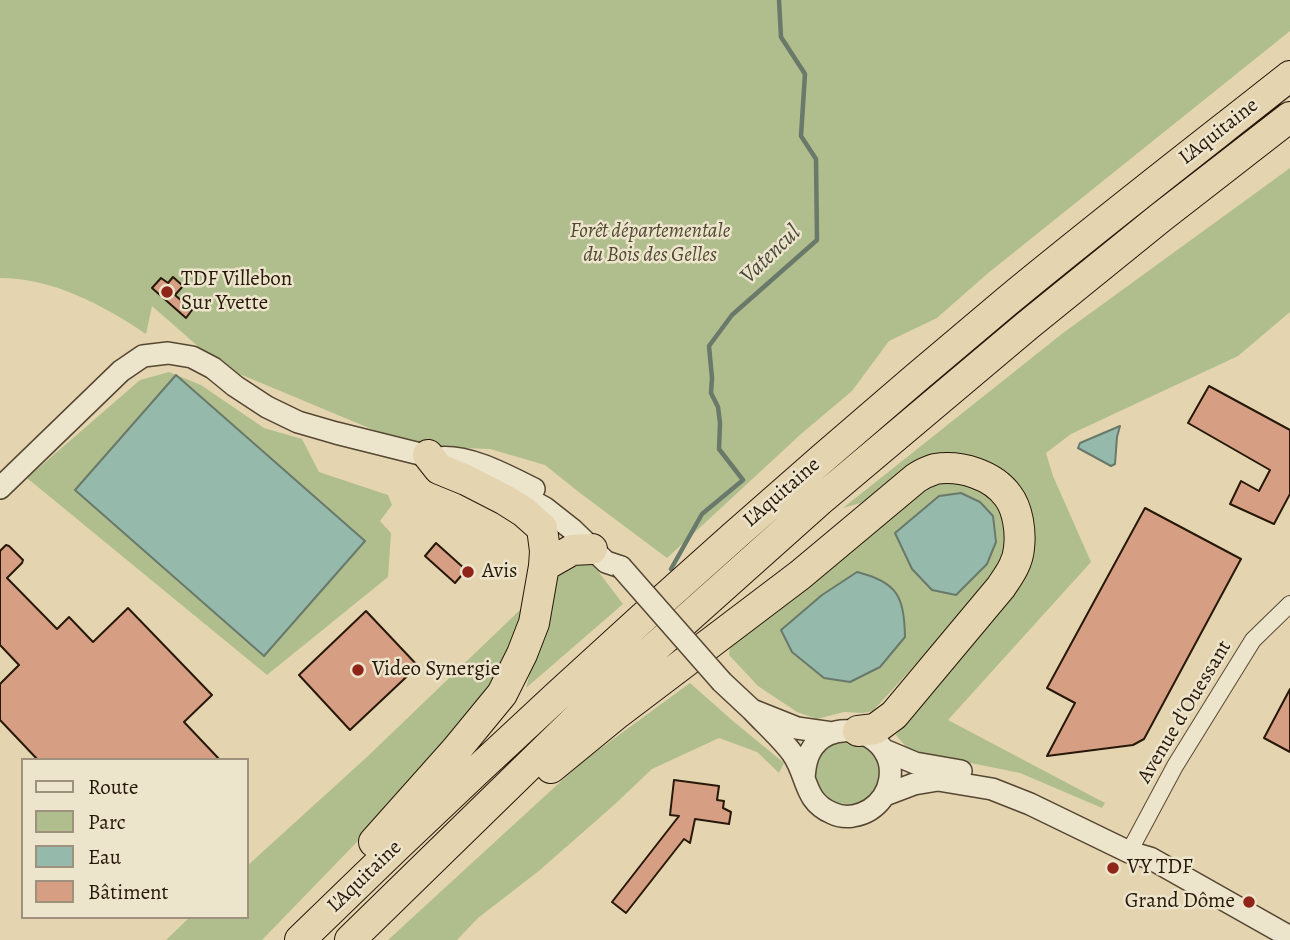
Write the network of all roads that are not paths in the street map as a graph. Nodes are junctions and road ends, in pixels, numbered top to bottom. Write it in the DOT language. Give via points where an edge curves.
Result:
graph roads {
  1 [pos="1290,76"];
  2 [pos="1290,117"];
  3 [pos="432,457"];
  4 [pos="0,488"];
  5 [pos="608,558"];
  6 [pos="544,566"];
  7 [pos="1290,604"];
  8 [pos="752,710"];
  9 [pos="845,732"];
  10 [pos="884,750"];
  11 [pos="804,778"];
  12 [pos="885,794"];
  13 [pos="1132,846"];
  14 [pos="417,874"];
  15 [pos="1290,937"];
  16 [pos="298,940"];
  17 [pos="350,940"];
  1 -- 16 [label="highway, L'Aquitaine" via="1007,301 798,478 497,751"];
  2 -- 14 [label="highway, L'Aquitaine" via="1149,226 819,501 595,701"];
  3 -- 4 [label="street" via="298,422 267,407 213,368 192,357 168,353 144,356 121,371"];
  3 -- 5 [label="street" via="485,474 545,508"];
  3 -- 6 [label="highway" via="439,469 505,500 542,528"];
  5 -- 6 [label="highway" via="572,550"];
  5 -- 8 [label="street, bridge"];
  6 -- 16 [label="highway" via="534,623 502,694 330,890"];
  7 -- 13 [label="street, Avenue d'Ouessant" via="1254,640 1187,745"];
  8 -- 9 [label="street" via="797,728"];
  8 -- 11 [label="street" via="793,754"];
  9 -- 10 [label="street" via="868,735"];
  9 -- 11 [label="street" via="820,740 810,751"];
  9 -- 14 [label="highway" via="875,729 894,715 1013,568 1019,551 1015,513 1009,497 982,476 951,469 916,478 800,575 618,713 443,861"];
  10 -- 12 [label="street" via="891,772"];
  10 -- 13 [label="street" via="915,763 1014,782 1079,811"];
  11 -- 12 [label="street" via="814,802 837,816 864,813"];
  12 -- 13 [label="street" via="938,780 992,789"];
  13 -- 15 [label="street"];
  14 -- 17 [label="highway, L'Aquitaine"];
}
